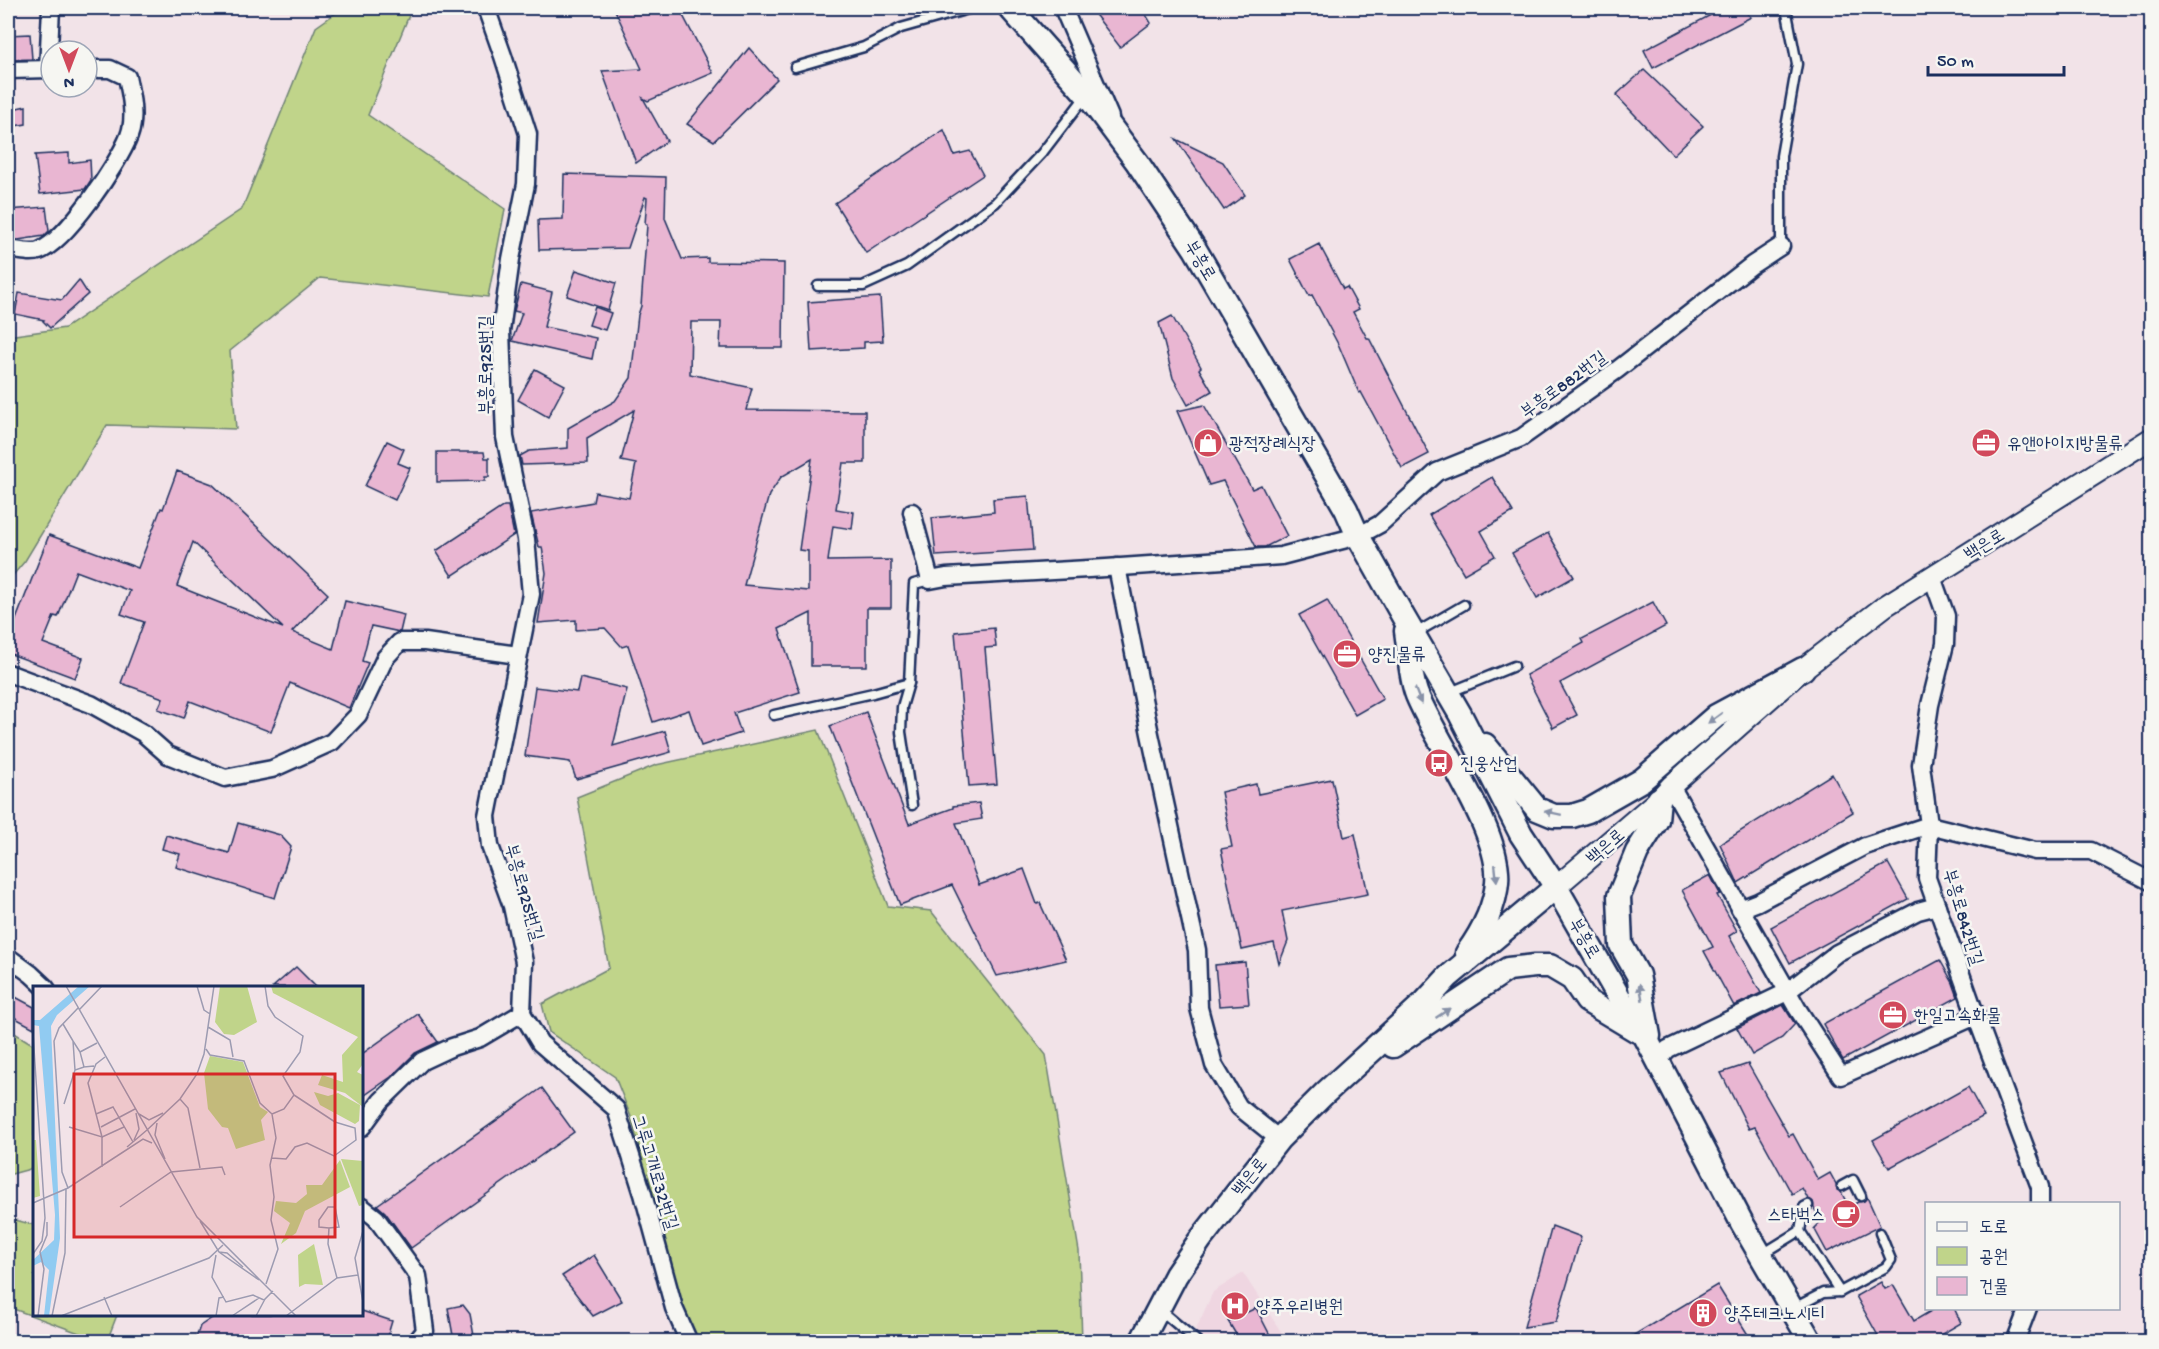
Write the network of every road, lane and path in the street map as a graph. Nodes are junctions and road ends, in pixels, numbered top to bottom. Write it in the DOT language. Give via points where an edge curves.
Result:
graph roads {
  1 [pos="51,8"];
  2 [pos="486,8"];
  3 [pos="972,8"];
  4 [pos="1010,8"];
  5 [pos="1063,8"];
  6 [pos="1786,8"];
  7 [pos="50,39"];
  8 [pos="795,67"];
  9 [pos="39,69"];
  10 [pos="99,69"];
  11 [pos="8,70"];
  12 [pos="1087,94"];
  13 [pos="1117,136"];
  14 [pos="1781,246"];
  15 [pos="8,249"];
  16 [pos="818,286"];
  17 [pos="2151,438"];
  18 [pos="912,512"];
  19 [pos="1358,536"];
  20 [pos="1117,567"];
  21 [pos="1932,577"];
  22 [pos="930,580"];
  23 [pos="1464,605"];
  24 [pos="1409,626"];
  25 [pos="518,655"];
  26 [pos="1514,666"];
  27 [pos="1803,669"];
  28 [pos="8,674"];
  29 [pos="909,683"];
  30 [pos="1448,693"];
  31 [pos="1460,714"];
  32 [pos="774,715"];
  33 [pos="1468,793"];
  34 [pos="1665,793"];
  35 [pos="912,805"];
  36 [pos="1929,825"];
  37 [pos="1521,834"];
  38 [pos="2151,882"];
  39 [pos="1556,887"];
  40 [pos="1937,906"];
  41 [pos="1740,909"];
  42 [pos="8,957"];
  43 [pos="1448,977"];
  44 [pos="44,986"];
  45 [pos="1787,992"];
  46 [pos="522,1013"];
  47 [pos="1976,1016"];
  48 [pos="1651,1048"];
  49 [pos="1325,1093"];
  50 [pos="363,1126"];
  51 [pos="1279,1139"];
  52 [pos="1842,1186"];
  53 [pos="1861,1196"];
  54 [pos="2040,1202"];
  55 [pos="1808,1205"];
  56 [pos="363,1208"];
  57 [pos="1800,1231"];
  58 [pos="1880,1233"];
  59 [pos="1761,1256"];
  60 [pos="1839,1292"];
  61 [pos="1158,1309"];
  62 [pos="1792,1309"];
  63 [pos="2027,1310"];
  64 [pos="416,1341"];
  65 [pos="689,1341"];
  66 [pos="1141,1341"];
  67 [pos="1198,1341"];
  68 [pos="1811,1341"];
  69 [pos="2015,1341"];
  1 -- 7 [label="street"];
  2 -- 25 [label="street, 부흥로925번길" via="528,134 526,184 501,332 505,437 526,539 531,594"];
  3 -- 8 [label="lane" via="901,28 864,47"];
  4 -- 12 [label="main road, 부흥로"];
  5 -- 13 [label="street"];
  6 -- 14 [label="lane" via="1797,64 1781,156"];
  9 -- 11 [label="street"];
  10 -- 15 [label="street" via="110,69 127,77 132,111 130,135 107,177 54,242 38,252"];
  12 -- 13 [label="main road, 부흥로"];
  12 -- 16 [label="lane" via="1041,153 994,203 907,266 863,286"];
  13 -- 19 [label="main road, 부흥로" via="1195,249"];
  14 -- 19 [label="street, 부흥로882번길" via="1521,438 1437,472 1380,524"];
  17 -- 21 [label="street, 백은로"];
  18 -- 22 [label="street"];
  19 -- 20 [label="street" via="1281,556"];
  19 -- 24 [label="main road, 부흥로"];
  20 -- 22 [label="street"];
  20 -- 51 [label="street" via="1197,950 1199,1008 1214,1065 1239,1107"];
  21 -- 27 [label="street, 백은로" via="1885,606"];
  21 -- 36 [label="street, 부흥로842번길" via="1946,616 1945,644 1921,765"];
  22 -- 29 [label="lane" via="914,584"];
  23 -- 24 [label="lane"];
  24 -- 30 [label="main road, 부흥로"];
  24 -- 33 [label="main road, one-way" via="1416,693"];
  25 -- 28 [label="street" via="400,642 385,658 358,715 332,742 272,769 225,778 168,754 143,733 92,704"];
  25 -- 46 [label="street, 부흥로925번길" via="487,816 490,846 512,906 524,962"];
  26 -- 30 [label="lane"];
  27 -- 31 [label="main road, one-way" via="1716,716 1642,780 1572,816 1554,816 1537,809"];
  27 -- 34 [label="street, 백은로"];
  29 -- 32 [label="lane"];
  29 -- 35 [label="lane" via="901,732"];
  30 -- 31 [label="main road, 부흥로"];
  31 -- 37 [label="main road, 부흥로"];
  33 -- 37 [label="main road"];
  33 -- 43 [label="main road, one-way" via="1491,842 1498,880 1482,931"];
  34 -- 39 [label="street, 백은로"];
  34 -- 41 [label="street"];
  48 -- 34 [label="main road, one-way" via="1638,975 1621,945 1619,896 1637,852 1657,820"];
  36 -- 38 [label="street" via="2035,850 2091,850"];
  36 -- 40 [label="street, 부흥로842번길" via="1927,878"];
  36 -- 41 [label="street" via="1865,846"];
  37 -- 39 [label="main road, 부흥로"];
  39 -- 43 [label="main road, 백은로"];
  39 -- 48 [label="main road, 부흥로"];
  40 -- 45 [label="street" via="1918,911 1837,952"];
  40 -- 47 [label="street, 부흥로842번길"];
  41 -- 45 [label="street"];
  42 -- 44 [label="street"];
  43 -- 49 [label="main road, 백은로"];
  45 -- 47 [label="street" via="1841,1076"];
  45 -- 48 [label="street" via="1668,1048"];
  46 -- 50 [label="street" via="480,1038 422,1061 381,1101"];
  46 -- 65 [label="street, 그루고개로32번길" via="540,1043 616,1109 644,1194 674,1308"];
  47 -- 54 [label="street, 부흥로842번길" via="2040,1187"];
  49 -- 48 [label="main road, one-way" via="1508,969 1550,966 1572,979 1587,1000"];
  48 -- 59 [label="main road, 부흥로"];
  49 -- 51 [label="main road, 백은로"];
  51 -- 61 [label="main road, 백은로" via="1200,1240"];
  52 -- 53 [label="lane" via="1853,1180"];
  55 -- 57 [label="lane" via="1804,1207"];
  56 -- 64 [label="street" via="376,1218 418,1276 425,1331"];
  57 -- 59 [label="lane"];
  57 -- 60 [label="lane"];
  58 -- 60 [label="lane" via="1891,1260 1886,1267"];
  59 -- 62 [label="main road, 부흥로"];
  60 -- 62 [label="lane" via="1823,1293"];
  61 -- 66 [label="main road, 백은로"];
  61 -- 67 [label="lane"];
  62 -- 68 [label="main road, 부흥로"];
  63 -- 69 [label="street"];
}
